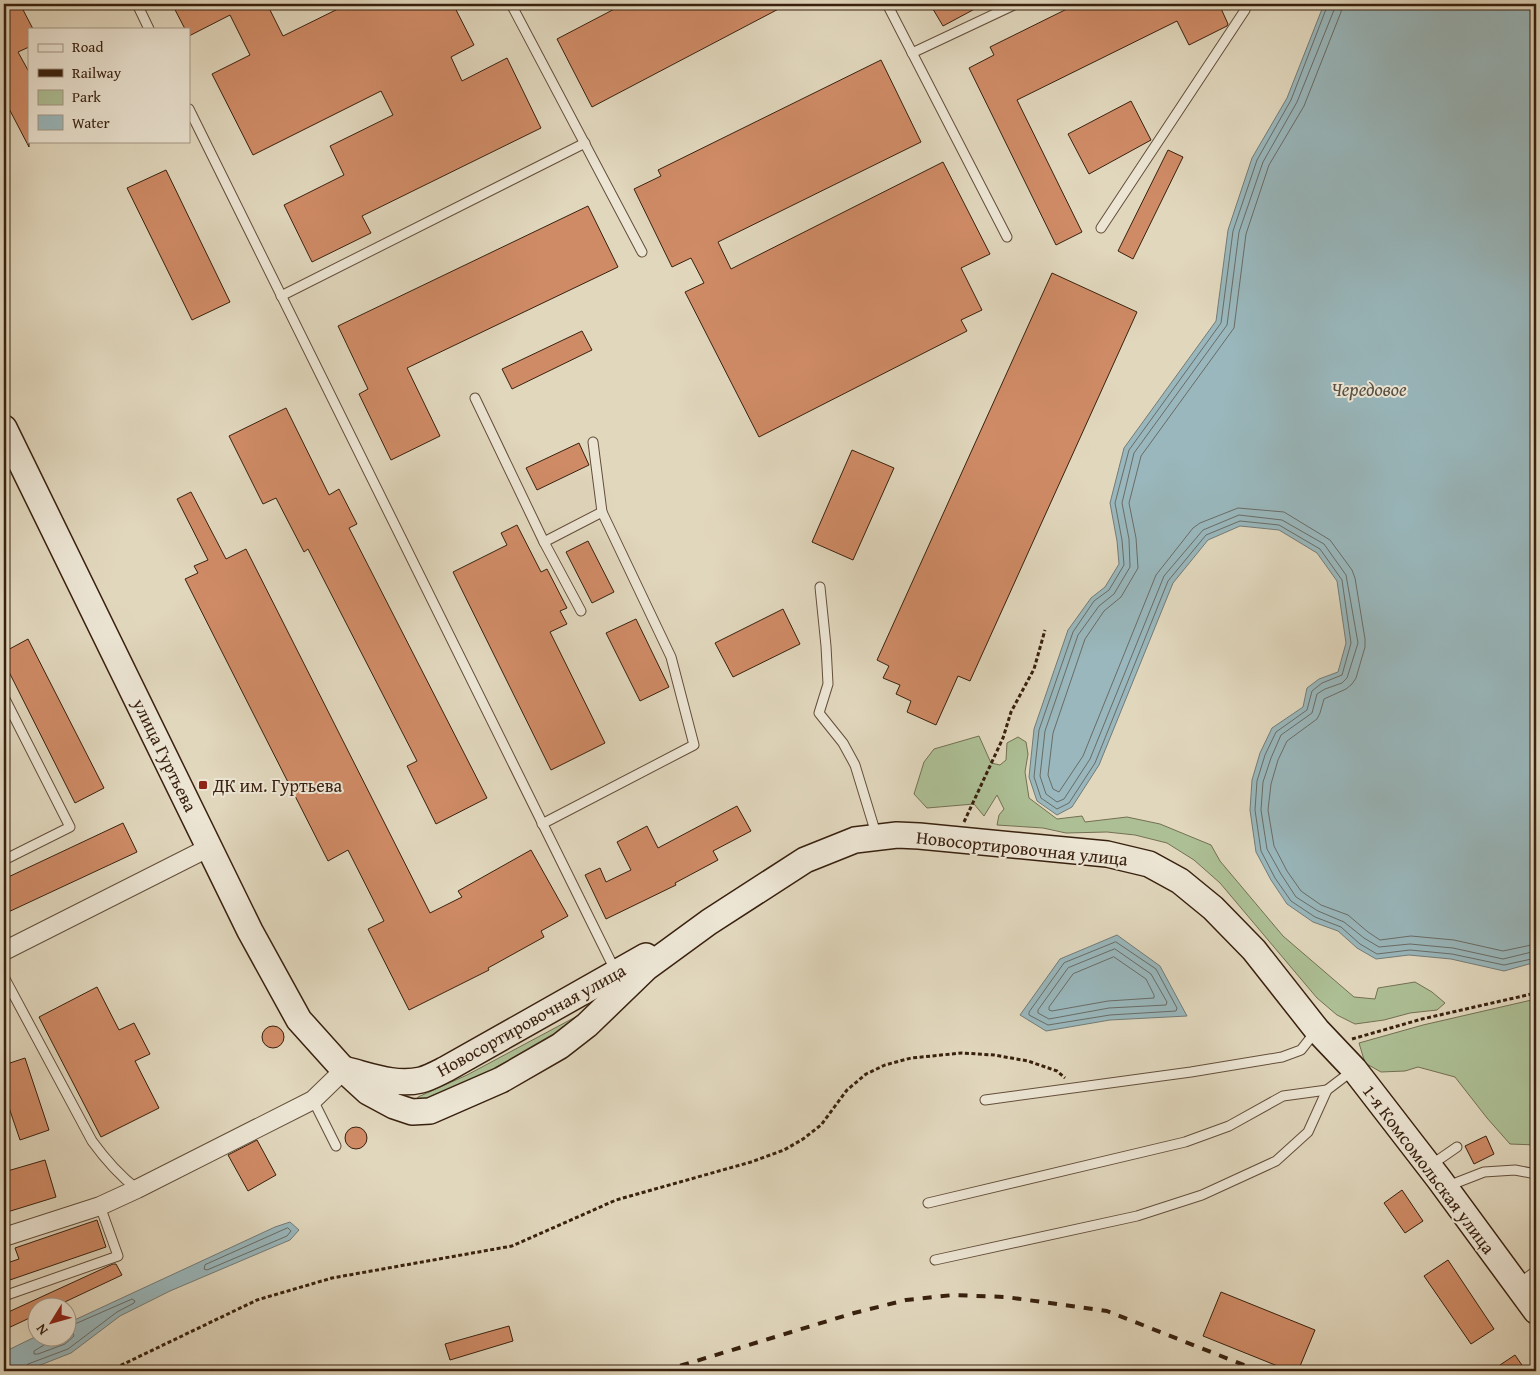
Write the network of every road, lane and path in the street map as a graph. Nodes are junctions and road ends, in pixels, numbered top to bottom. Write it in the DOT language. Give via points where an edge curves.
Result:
graph roads {
  1 [pos="137,4"];
  2 [pos="511,4"];
  3 [pos="887,4"];
  4 [pos="1016,4"];
  5 [pos="1241,4"];
  6 [pos="149,28"];
  7 [pos="912,53"];
  8 [pos="190,111"];
  9 [pos="584,143"];
  10 [pos="1101,228"];
  11 [pos="1007,237"];
  12 [pos="642,252"];
  13 [pos="281,296"];
  14 [pos="475,398"];
  15 [pos="4,428"];
  16 [pos="593,442"];
  17 [pos="602,512"];
  18 [pos="544,542"];
  19 [pos="820,587"];
  20 [pos="581,611"];
  21 [pos="1045,630"];
  22 [pos="4,697"];
  23 [pos="972,804"];
  24 [pos="542,824"];
  25 [pos="878,837"];
  26 [pos="210,847"];
  27 [pos="4,860"];
  28 [pos="709,922"];
  29 [pos="4,951"];
  30 [pos="616,972"];
  31 [pos="4,977"];
  32 [pos="1536,993"];
  33 [pos="1317,1030"];
  34 [pos="1335,1049"];
  35 [pos="1354,1069"];
  36 [pos="344,1070"];
  37 [pos="1077,1087"];
  38 [pos="1327,1090"];
  39 [pos="313,1100"];
  40 [pos="985,1100"];
  41 [pos="336,1146"];
  42 [pos="1458,1147"];
  43 [pos="1429,1166"];
  44 [pos="1536,1174"];
  45 [pos="1445,1187"];
  46 [pos="137,1189"];
  47 [pos="928,1203"];
  48 [pos="100,1206"];
  49 [pos="4,1237"];
  50 [pos="935,1260"];
  51 [pos="1527,1278"];
  52 [pos="4,1296"];
  53 [pos="1536,1311"];
  54 [pos="109,1371"];
  1 -- 6 [label="lane"];
  2 -- 9 [label="lane"];
  3 -- 7 [label="lane"];
  4 -- 7 [label="lane"];
  5 -- 10 [label="lane" via="1244,10"];
  7 -- 11 [label="lane"];
  8 -- 13 [label="lane"];
  9 -- 12 [label="lane"];
  9 -- 13 [label="lane"];
  13 -- 24 [label="lane"];
  14 -- 18 [label="lane"];
  15 -- 26 [label="main road, улица Гуртьева"];
  16 -- 17 [label="lane"];
  17 -- 18 [label="lane"];
  17 -- 24 [label="lane" via="671,657 694,746"];
  18 -- 20 [label="lane"];
  19 -- 25 [label="lane" via="828,684 819,712 855,765"];
  21 -- 23 [label="path" via="1034,669 1011,712 1003,738"];
  22 -- 27 [label="lane" via="70,827"];
  24 -- 30 [label="lane"];
  25 -- 28 [label="main road, Новосортировочная улица" via="854,840 805,860"];
  25 -- 33 [label="main road, Новосортировочная улица" via="897,835 1107,854 1149,864 1180,881 1213,908 1254,950"];
  26 -- 29 [label="street"];
  26 -- 36 [label="main road, улица Гуртьева" via="250,931 299,1020"];
  28 -- 30 [label="main road, Новосортировочная улица"];
  28 -- 36 [label="main road, Новосортировочная улица" via="646,968 588,1025 560,1046 501,1080 430,1111 412,1112 394,1106 368,1092"];
  30 -- 36 [label="main road, Новосортировочная улица" via="422,1080 390,1081"];
  31 -- 46 [label="lane" via="92,1141 103,1157"];
  32 -- 34 [label="path" via="1345,1040"];
  33 -- 34 [label="main road, 1-я Комсомольская улица"];
  33 -- 37 [label="lane" via="1301,1050 1282,1057"];
  34 -- 35 [label="main road, 1-я Комсомольская улица"];
  35 -- 38 [label="lane"];
  35 -- 43 [label="main road, 1-я Комсомольская улица"];
  36 -- 39 [label="street"];
  37 -- 40 [label="lane"];
  37 -- 54 [label="path" via="1057,1071 1028,1061 994,1055 962,1053 911,1058 885,1065 866,1074 847,1090 821,1125 784,1150 616,1200 512,1246 332,1278 257,1300"];
  38 -- 47 [label="lane" via="1283,1096 1229,1126 1185,1142"];
  38 -- 50 [label="lane" via="1308,1132 1276,1161 1202,1195 1137,1216"];
  39 -- 41 [label="lane"];
  39 -- 46 [label="street"];
  42 -- 43 [label="lane"];
  43 -- 45 [label="main road, 1-я Комсомольская улица"];
  44 -- 45 [label="lane" via="1515,1170 1484,1172"];
  45 -- 51 [label="main road, 1-я Комсомольская улица"];
  46 -- 48 [label="street"];
  48 -- 49 [label="street"];
  48 -- 52 [label="lane" via="118,1256"];
  51 -- 53 [label="main road, 1-я Комсомольская улица"];
}
